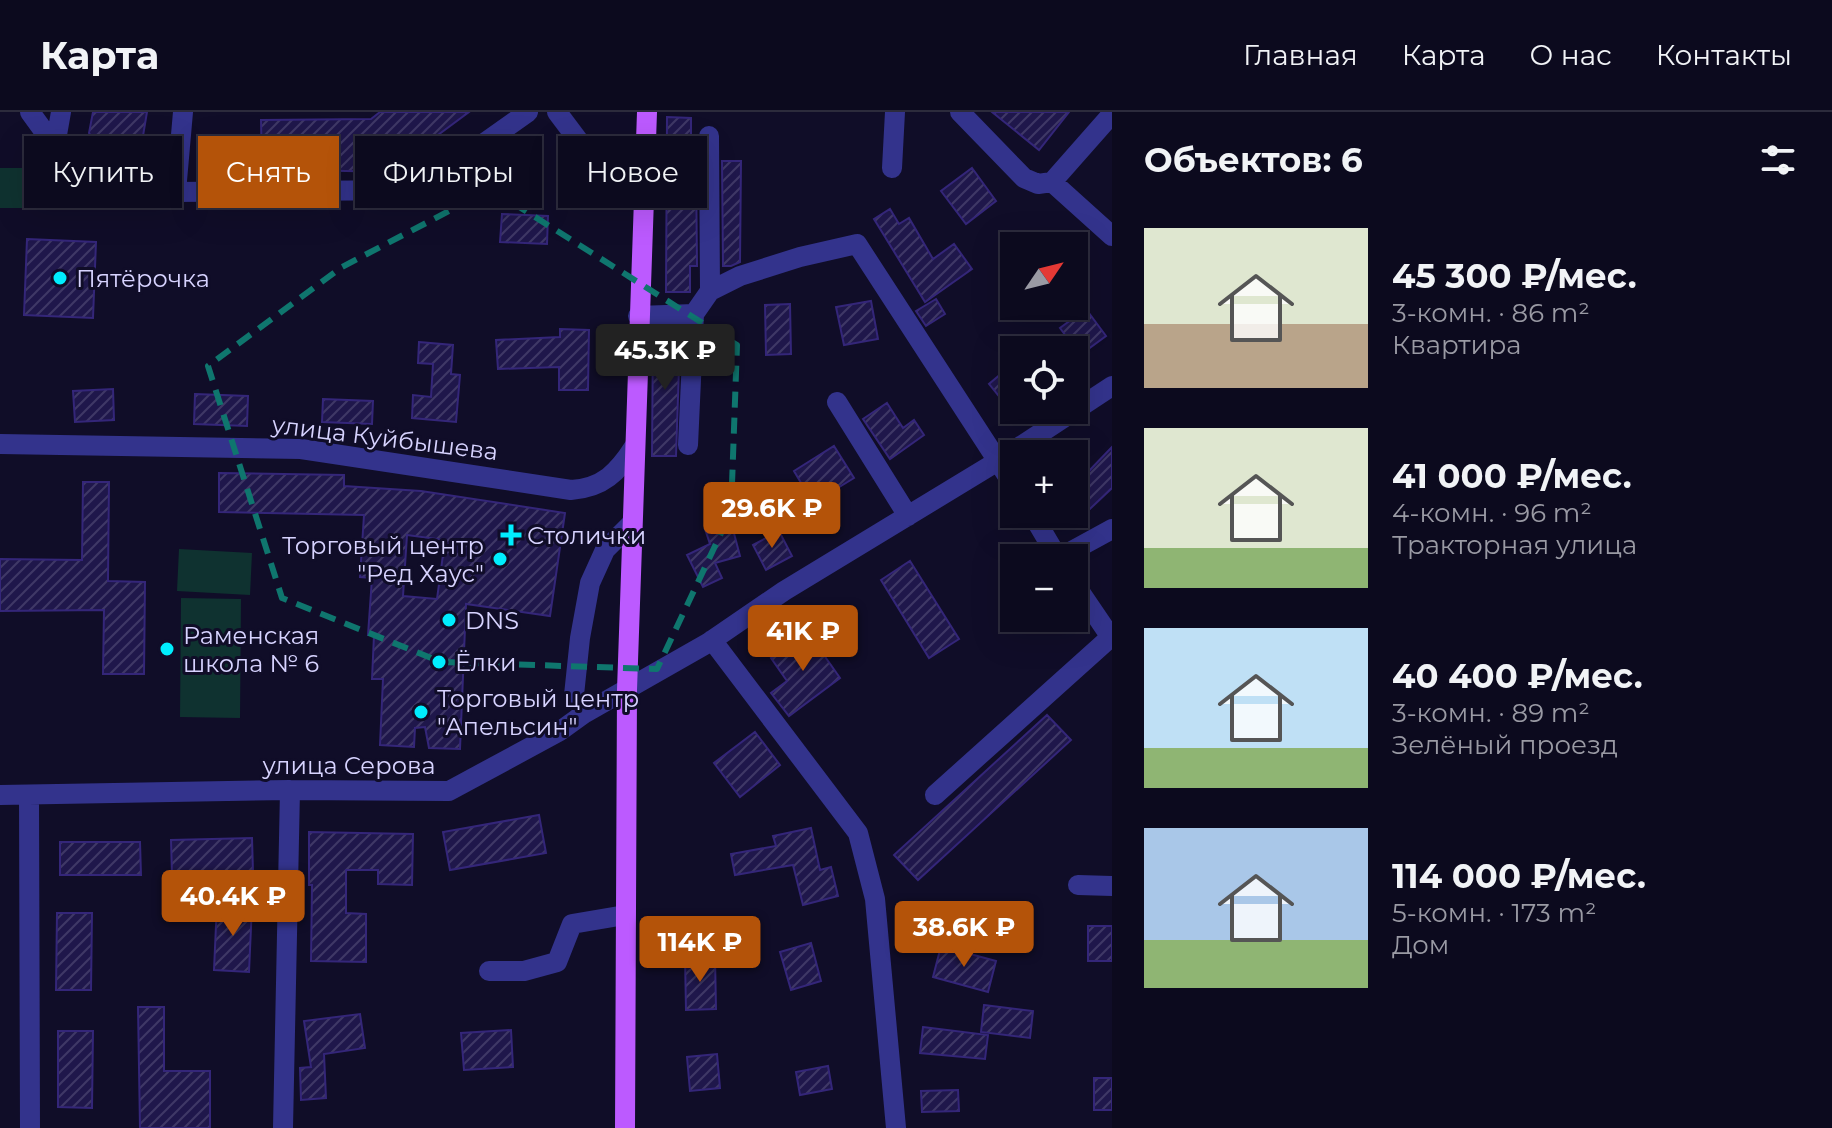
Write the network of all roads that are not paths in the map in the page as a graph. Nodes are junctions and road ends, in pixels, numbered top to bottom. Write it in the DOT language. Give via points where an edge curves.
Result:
graph roads {
  1 [pos="30,112"];
  2 [pos="61,112"];
  3 [pos="183,112"];
  4 [pos="528,112"];
  5 [pos="557,112"];
  6 [pos="647,112"];
  7 [pos="895,112"];
  8 [pos="960,112"];
  9 [pos="1112,114"];
  10 [pos="48,136"];
  11 [pos="57,136"];
  12 [pos="181,136"];
  13 [pos="575,136"];
  14 [pos="646,136"];
  15 [pos="709,136"];
  16 [pos="892,168"];
  17 [pos="1052,182"];
  18 [pos="182,192"];
  19 [pos="643,208"];
  20 [pos="1112,236"];
  21 [pos="710,291"];
  22 [pos="694,314"];
  23 [pos="638,316"];
  24 [pos="1112,386"];
  25 [pos="837,402"];
  26 [pos="0,444"];
  27 [pos="688,445"];
  28 [pos="634,447"];
  29 [pos="998,461"];
  30 [pos="1000,464"];
  31 [pos="908,516"];
  32 [pos="632,523"];
  33 [pos="1112,529"];
  34 [pos="1085,544"];
  35 [pos="1088,603"];
  36 [pos="1111,637"];
  37 [pos="712,640"];
  38 [pos="627,690"];
  39 [pos="585,713"];
  40 [pos="290,790"];
  41 [pos="0,795"];
  42 [pos="935,795"];
  43 [pos="29,796"];
  44 [pos="1078,885"];
  45 [pos="1112,886"];
  46 [pos="625,915"];
  47 [pos="489,971"];
  48 [pos="30,1128"];
  49 [pos="283,1128"];
  50 [pos="625,1128"];
  51 [pos="896,1128"];
  1 -- 10 [label="street"];
  2 -- 11 [label="street"];
  3 -- 12 [label="street"];
  4 -- 18 [label="street" via="418,190"];
  5 -- 13 [label="street"];
  6 -- 14 [label="main road"];
  7 -- 16 [label="street"];
  8 -- 17 [label="street" via="1024,178"];
  9 -- 17 [label="street"];
  15 -- 21 [label="street"];
  17 -- 20 [label="street"];
  19 -- 23 [label="main road"];
  21 -- 22 [label="street"];
  21 -- 29 [label="street" via="740,276 857,244"];
  22 -- 23 [label="street"];
  22 -- 27 [label="street"];
  23 -- 28 [label="main road"];
  24 -- 29 [label="street, улица Серова"];
  25 -- 31 [label="street"];
  26 -- 28 [label="street, улица Куйбышева" via="301,449 571,490 588,489 619,471"];
  28 -- 32 [label="main road"];
  29 -- 30 [label="street"];
  29 -- 31 [label="street, улица Серова"];
  31 -- 37 [label="street, улица Серова"];
  32 -- 38 [label="main road"];
  32 -- 39 [label="street" via="605,550 590,583 574,695"];
  33 -- 34 [label="street"];
  35 -- 36 [label="street"];
  36 -- 42 [label="street"];
  37 -- 38 [label="street, улица Серова"];
  37 -- 51 [label="street" via="858,833 875,899"];
  38 -- 39 [label="street, улица Серова"];
  38 -- 46 [label="main road"];
  39 -- 40 [label="street, улица Серова" via="449,791"];
  40 -- 43 [label="street, улица Серова"];
  40 -- 49 [label="street"];
  41 -- 43 [label="street, улица Серова"];
  43 -- 48 [label="street"];
  44 -- 45 [label="street"];
  46 -- 47 [label="street" via="572,924 557,962 524,971"];
  46 -- 50 [label="main road"];
}
